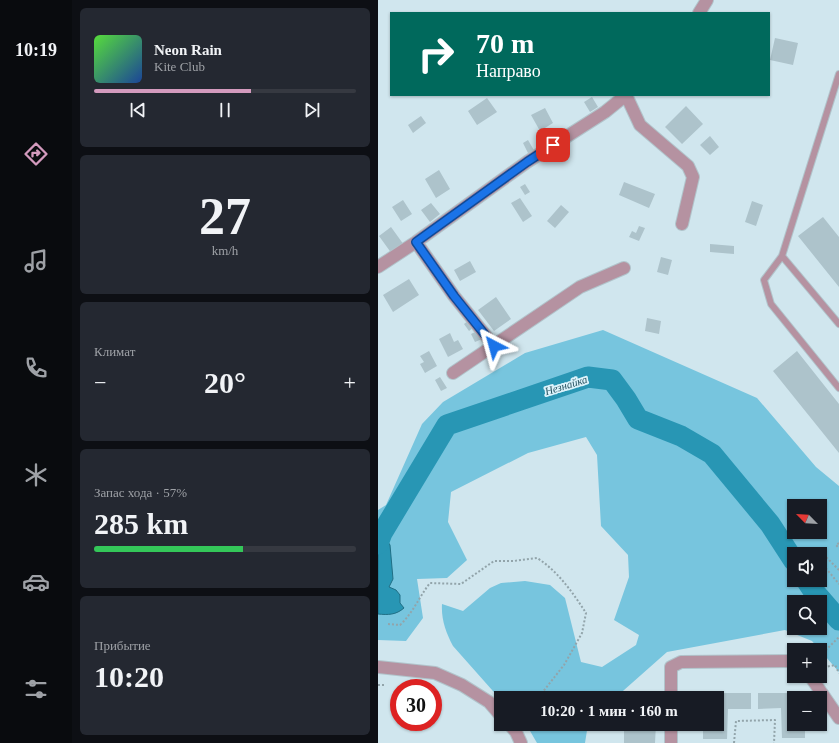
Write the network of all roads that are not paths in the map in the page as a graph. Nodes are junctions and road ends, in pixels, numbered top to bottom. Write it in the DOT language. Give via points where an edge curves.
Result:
graph roads {
  1 [pos="707,0"];
  2 [pos="700,12"];
  3 [pos="839,74"];
  4 [pos="625,96"];
  5 [pos="626,96"];
  6 [pos="682,224"];
  7 [pos="416,242"];
  8 [pos="782,256"];
  9 [pos="378,267"];
  10 [pos="624,268"];
  11 [pos="839,324"];
  12 [pos="494,346"];
  13 [pos="453,373"];
  14 [pos="839,388"];
  15 [pos="787,661"];
  16 [pos="378,667"];
  17 [pos="815,683"];
  18 [pos="671,691"];
  19 [pos="494,708"];
  20 [pos="839,718"];
  21 [pos="515,731"];
  22 [pos="671,731"];
  23 [pos="521,743"];
  24 [pos="671,743"];
  1 -- 2 [label="street"];
  3 -- 8 [label="lane"];
  4 -- 7 [label="street"];
  5 -- 6 [label="street" via="640,126 688,166 693,177"];
  7 -- 9 [label="street"];
  7 -- 12 [label="street"];
  8 -- 11 [label="lane"];
  8 -- 14 [label="lane" via="764,280 771,304"];
  10 -- 12 [label="street" via="580,287"];
  12 -- 13 [label="street"];
  15 -- 18 [label="street" via="681,662 671,667"];
  16 -- 19 [label="street" via="435,673 462,685"];
  17 -- 20 [label="street"];
  21 -- 23 [label="street"];
  22 -- 24 [label="street"];
}
